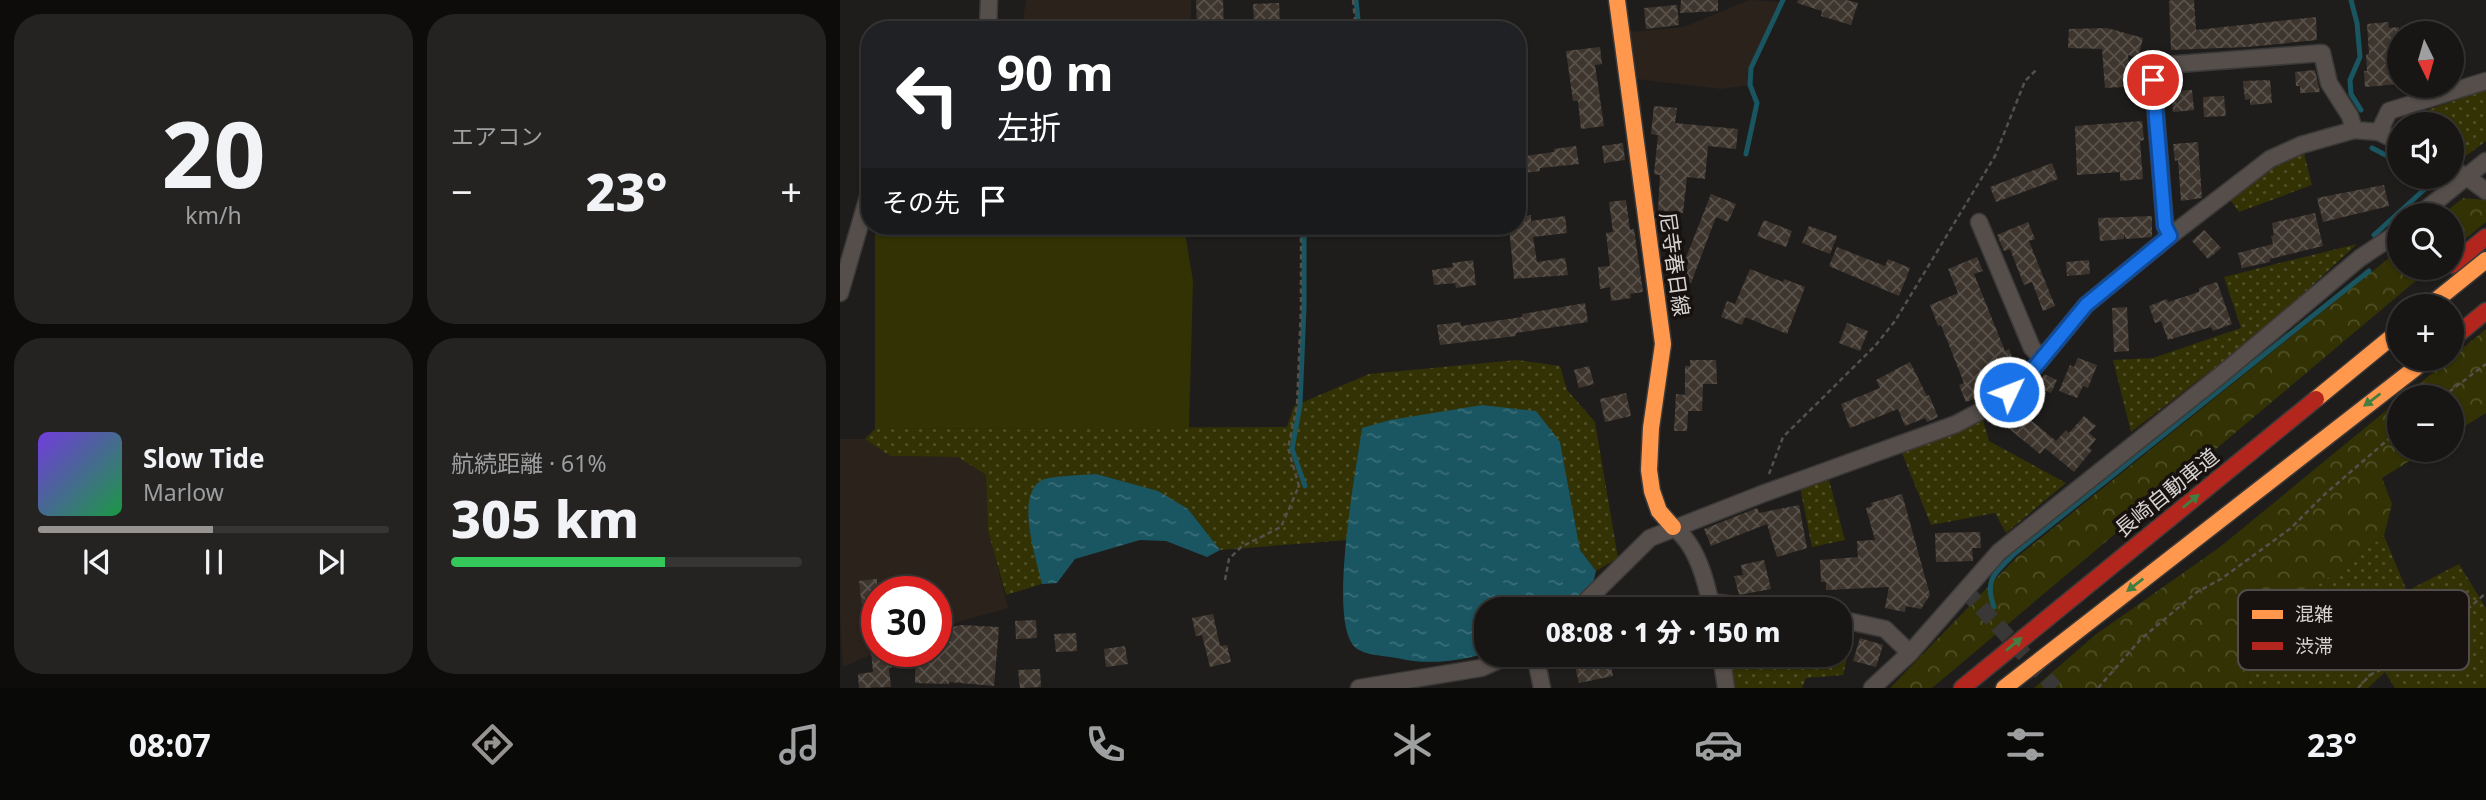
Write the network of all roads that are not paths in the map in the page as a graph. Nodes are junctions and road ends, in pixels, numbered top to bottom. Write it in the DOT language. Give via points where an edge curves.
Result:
graph roads {
  1 [pos="989,0"];
  2 [pos="1617,0"];
  3 [pos="988,21"];
  4 [pos="2486,81"];
  5 [pos="2354,130"];
  6 [pos="2379,132"];
  7 [pos="2387,136"];
  8 [pos="2486,161"];
  9 [pos="2464,175"];
  10 [pos="2467,177"];
  11 [pos="2486,191"];
  12 [pos="2434,203"];
  13 [pos="861,220"];
  14 [pos="1979,222"];
  15 [pos="2170,236"];
  16 [pos="2486,237"];
  17 [pos="2387,240"];
  18 [pos="2464,255"];
  19 [pos="2486,260"];
  20 [pos="840,291"];
  21 [pos="2435,294"];
  22 [pos="2486,311"];
  23 [pos="2486,318"];
  24 [pos="2387,329"];
  25 [pos="2464,330"];
  26 [pos="2464,332"];
  27 [pos="2387,341"];
  28 [pos="2042,358"];
  29 [pos="2412,371"];
  30 [pos="2336,383"];
  31 [pos="1673,527"];
  32 [pos="1590,597"];
  33 [pos="1708,597"];
  34 [pos="1852,622"];
  35 [pos="1910,653"];
  36 [pos="1483,667"];
  37 [pos="1538,667"];
  38 [pos="1723,667"];
  39 [pos="1359,688"];
  40 [pos="1542,688"];
  41 [pos="1726,688"];
  42 [pos="1872,688"];
  43 [pos="1962,688"];
  44 [pos="2004,688"];
  1 -- 3 [label="street"];
  2 -- 31 [label="main road, 尼寺春日線" via="1663,344 1648,461 1660,513"];
  4 -- 6 [label="street" via="2389,111"];
  5 -- 6 [label="street"];
  5 -- 15 [label="street" via="2270,159"];
  5 -- 15 [label="street" via="2329,83 2322,53 2152,66 2165,226"];
  6 -- 7 [label="street"];
  8 -- 10 [label="street"];
  9 -- 10 [label="street"];
  10 -- 11 [label="street"];
  10 -- 12 [label="street"];
  13 -- 20 [label="street"];
  14 -- 28 [label="street" via="2032,348"];
  15 -- 28 [label="street" via="2086,305"];
  16 -- 18 [label="main road"];
  17 -- 35 [label="street" via="1999,552"];
  19 -- 21 [label="main road"];
  22 -- 25 [label="main road"];
  23 -- 26 [label="main road"];
  24 -- 30 [label="main road"];
  27 -- 30 [label="main road, 長崎自動車道"];
  28 -- 31 [label="street" via="2026,378 1992,405 1956,424"];
  29 -- 44 [label="main road, one-way"];
  43 -- 30 [label="main road, 長崎自動車道, one-way"];
  31 -- 32 [label="street" via="1650,538"];
  31 -- 33 [label="street" via="1693,548"];
  34 -- 35 [label="street" via="1885,629"];
  35 -- 42 [label="street"];
  36 -- 39 [label="street"];
  37 -- 40 [label="street"];
  38 -- 41 [label="street"];
}
